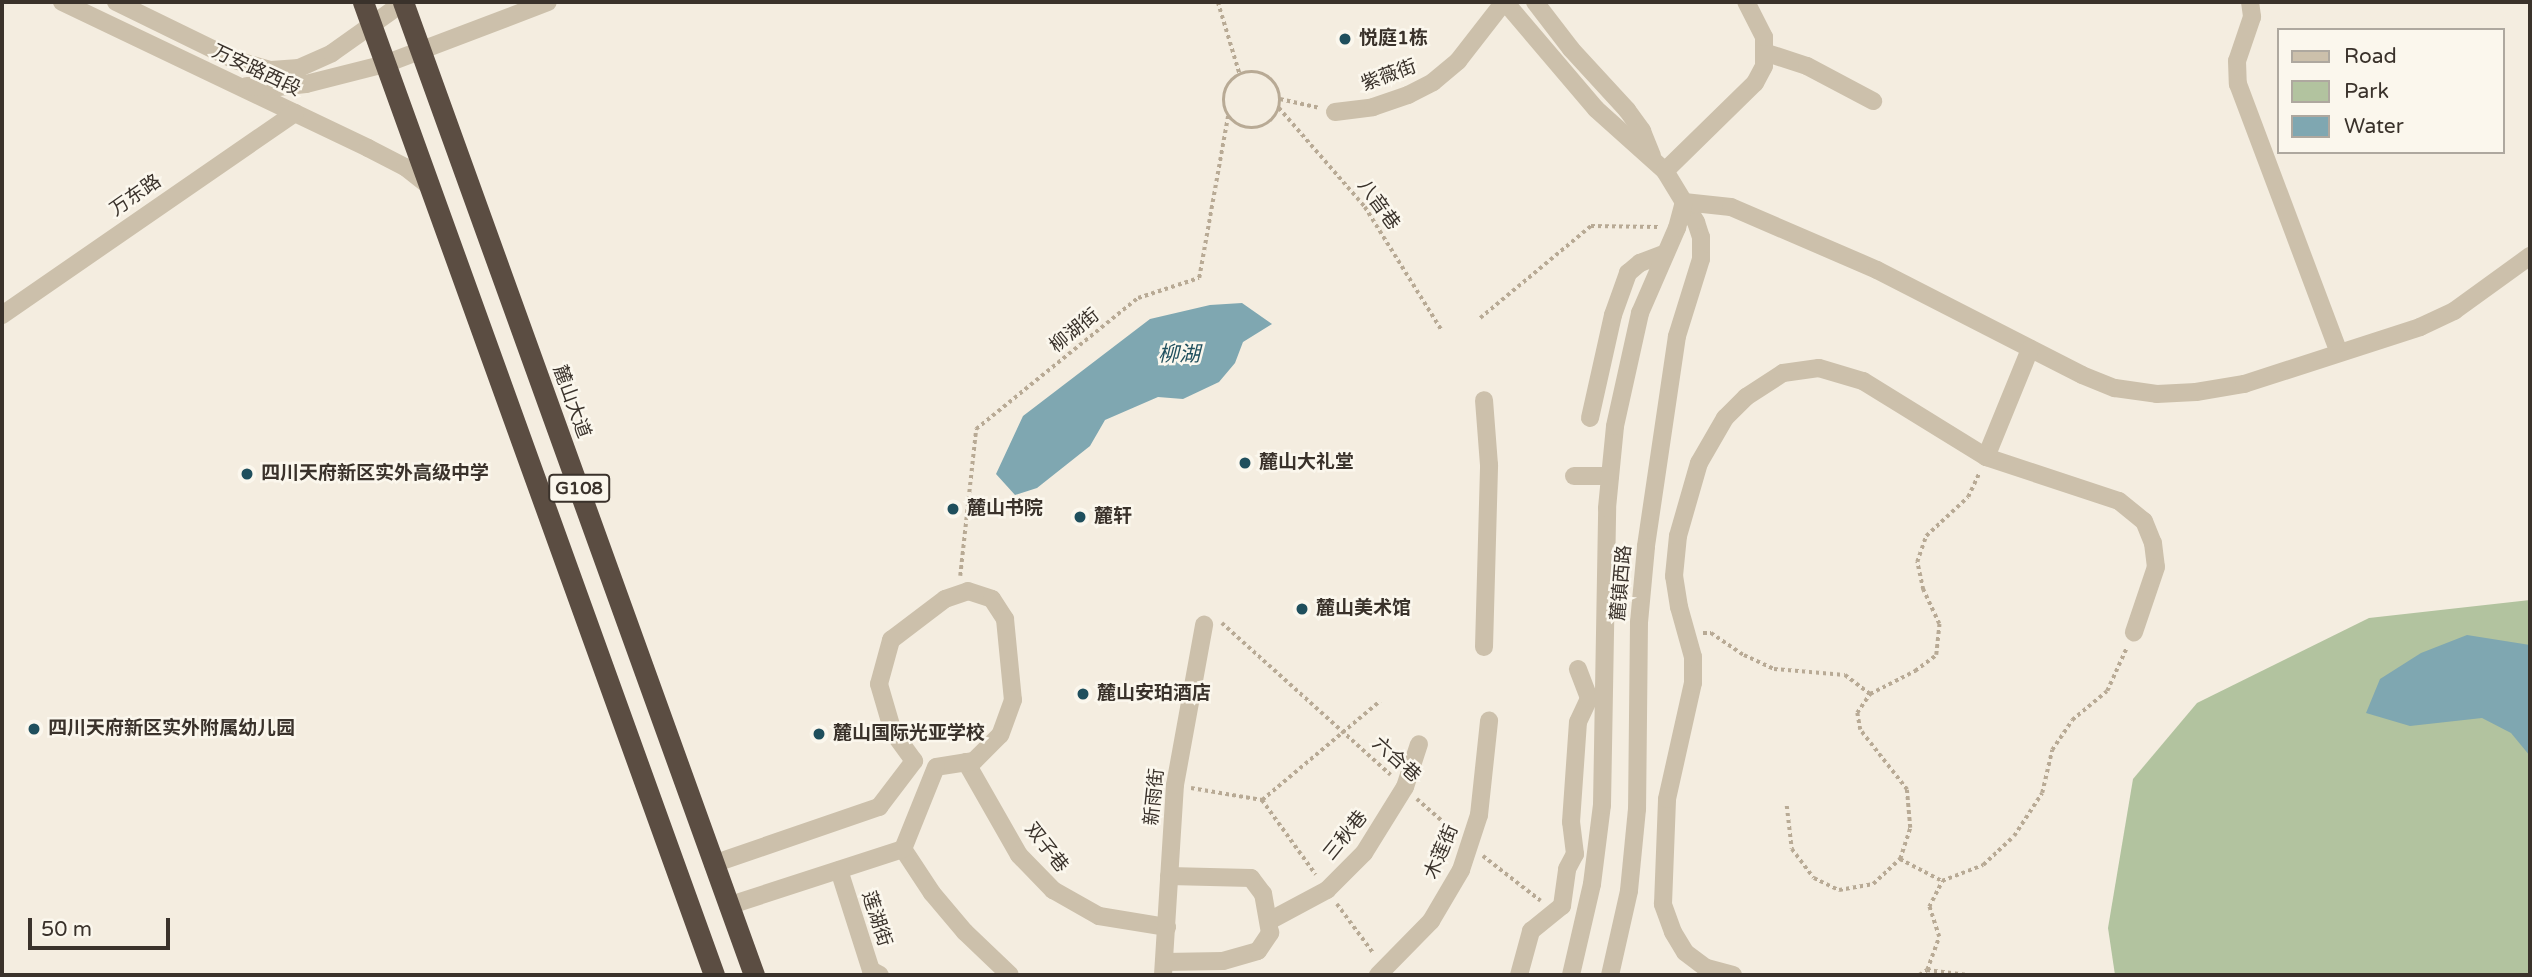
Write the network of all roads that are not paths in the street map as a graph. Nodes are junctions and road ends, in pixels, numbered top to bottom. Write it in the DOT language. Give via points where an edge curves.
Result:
graph roads {
  1 [pos="62,2"];
  2 [pos="116,2"];
  3 [pos="363,2"];
  4 [pos="403,2"];
  5 [pos="548,2"];
  6 [pos="1504,2"];
  7 [pos="1535,2"];
  8 [pos="1746,2"];
  9 [pos="2250,2"];
  10 [pos="371,24"];
  11 [pos="421,52"];
  12 [pos="1767,53"];
  13 [pos="385,64"];
  14 [pos="240,86"];
  15 [pos="1873,101"];
  16 [pos="1335,112"];
  17 [pos="295,113"];
  18 [pos="1652,156"];
  19 [pos="1665,171"];
  20 [pos="429,186"];
  21 [pos="1684,202"];
  22 [pos="1664,254"];
  23 [pos="2530,256"];
  24 [pos="2,315"];
  25 [pos="2030,349"];
  26 [pos="2339,352"];
  27 [pos="1484,400"];
  28 [pos="1590,418"];
  29 [pos="1986,457"];
  30 [pos="1574,476"];
  31 [pos="1610,476"];
  32 [pos="1212,624"];
  33 [pos="2134,632"];
  34 [pos="1484,647"];
  35 [pos="1578,668"];
  36 [pos="1489,721"];
  37 [pos="1419,744"];
  38 [pos="967,762"];
  39 [pos="903,849"];
  40 [pos="713,863"];
  41 [pos="838,870"];
  42 [pos="1170,876"];
  43 [pos="729,906"];
  44 [pos="1269,921"];
  45 [pos="1167,927"];
  46 [pos="1164,968"];
  47 [pos="714,975"];
  48 [pos="754,975"];
  49 [pos="880,975"];
  50 [pos="1010,975"];
  51 [pos="1378,975"];
  52 [pos="1519,975"];
  53 [pos="1571,975"];
  54 [pos="1610,975"];
  55 [pos="1733,975"];
  1 -- 14 [label="street, 万安路西段"];
  2 -- 10 [label="street, 万安路西段" via="235,60 271,71 299,68 321,58"];
  3 -- 10 [label="highway, G108"];
  4 -- 10 [label="street, 万安路西段"];
  4 -- 11 [label="highway, 麓山大道 / G108"];
  5 -- 11 [label="street"];
  6 -- 16 [label="street, 紫薇街" via="1458,61 1433,82 1373,107"];
  6 -- 18 [label="street" via="1596,109"];
  7 -- 18 [label="street" via="1627,110"];
  8 -- 12 [label="street" via="1765,37"];
  9 -- 26 [label="street" via="2252,17 2236,61 2238,84"];
  10 -- 13 [label="highway, G108"];
  11 -- 13 [label="street"];
  11 -- 40 [label="highway, 麓山大道 / G108"];
  12 -- 15 [label="street" via="1807,66"];
  12 -- 19 [label="street" via="1755,83"];
  13 -- 14 [label="street" via="306,84"];
  13 -- 20 [label="highway, G108"];
  14 -- 17 [label="street, 万安路西段"];
  17 -- 20 [label="street, 万安路西段" via="405,167"];
  17 -- 24 [label="street, 万东路"];
  18 -- 19 [label="street, 麓镇西路"];
  19 -- 21 [label="street, 麓镇西路"];
  20 -- 47 [label="highway, G108"];
  21 -- 22 [label="street"];
  21 -- 25 [label="street" via="1742,211 1877,270"];
  21 -- 54 [label="street, 麓镇西路" via="1702,237 1701,260 1678,336 1646,547 1639,622 1637,809 1629,891"];
  22 -- 28 [label="street" via="1628,273 1613,315"];
  22 -- 31 [label="street" via="1640,313 1630,354"];
  23 -- 26 [label="street" via="2454,311 2420,327"];
  25 -- 26 [label="street" via="2115,388 2157,394 2244,384"];
  25 -- 29 [label="street"];
  27 -- 34 [label="street" via="1489,465"];
  29 -- 33 [label="street" via="2119,501 2144,521 2156,567"];
  29 -- 55 [label="street" via="1863,381 1819,368 1783,373 1746,397 1725,418 1699,463 1678,536 1674,576 1693,657 1693,683 1667,799 1663,904 1685,952 1706,968"];
  30 -- 31 [label="street"];
  31 -- 53 [label="street" via="1602,805 1592,884"];
  32 -- 42 [label="street, 新雨街" via="1175,785"];
  35 -- 52 [label="street" via="1589,698 1578,722 1571,822 1575,853 1567,869 1562,906 1531,932"];
  36 -- 51 [label="street, 木莲街" via="1479,815 1461,870 1431,922"];
  37 -- 44 [label="street, 三秋巷" via="1405,787 1364,853 1327,890"];
  38 -- 39 [label="street" via="936,767"];
  38 -- 40 [label="street" via="974,761 1000,735 1013,700 1004,619 992,599 968,591 945,599 891,640 879,684 893,732 914,761 879,807"];
  38 -- 45 [label="street, 双子巷" via="1019,855 1053,891 1099,916"];
  39 -- 41 [label="street"];
  39 -- 50 [label="street" via="965,932"];
  40 -- 43 [label="highway, 麓山大道 / G108"];
  41 -- 43 [label="street"];
  41 -- 49 [label="street, 莲湖街" via="871,970"];
  42 -- 44 [label="street" via="1251,878 1263,894"];
  42 -- 45 [label="street, 新雨街"];
  43 -- 48 [label="highway, 麓山大道 / G108"];
  44 -- 46 [label="street" via="1270,933 1258,951 1223,961"];
  45 -- 46 [label="street, 新雨街"];
}
